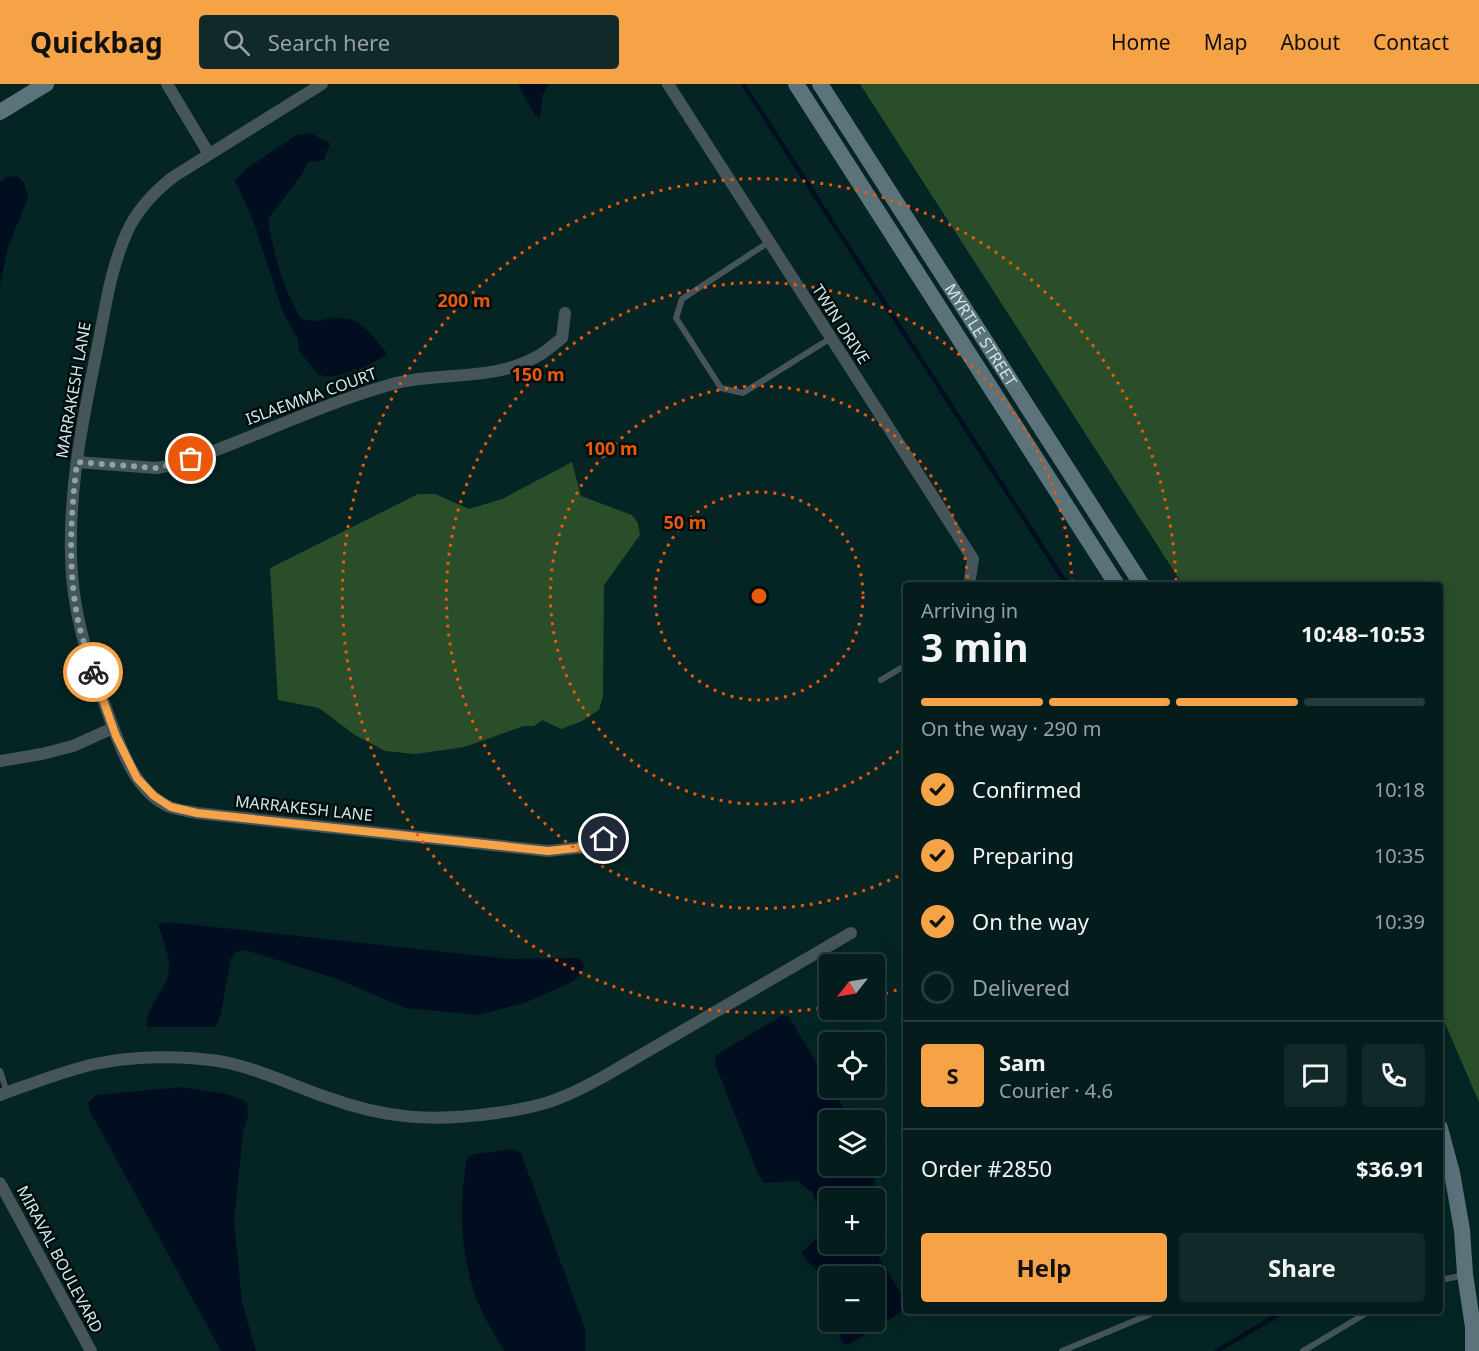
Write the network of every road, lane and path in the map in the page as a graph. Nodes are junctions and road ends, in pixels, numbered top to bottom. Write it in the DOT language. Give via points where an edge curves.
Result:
graph roads {
  1 [pos="46,84"];
  2 [pos="167,84"];
  3 [pos="322,84"];
  4 [pos="668,84"];
  5 [pos="796,84"];
  6 [pos="820,84"];
  7 [pos="0,112"];
  8 [pos="209,154"];
  9 [pos="769,242"];
  10 [pos="565,313"];
  11 [pos="831,338"];
  12 [pos="77,462"];
  13 [pos="969,582"];
  14 [pos="1115,582"];
  15 [pos="1140,582"];
  16 [pos="903,667"];
  17 [pos="881,680"];
  18 [pos="113,728"];
  19 [pos="0,761"];
  20 [pos="604,839"];
  21 [pos="851,933"];
  22 [pos="0,1071"];
  23 [pos="3,1094"];
  24 [pos="1443,1139"];
  25 [pos="0,1183"];
  26 [pos="1465,1274"];
  27 [pos="1443,1279"];
  28 [pos="1151,1314"];
  29 [pos="1365,1314"];
  30 [pos="1473,1327"];
  31 [pos="91,1351"];
  32 [pos="1062,1351"];
  33 [pos="1303,1351"];
  34 [pos="1464,1351"];
  35 [pos="1473,1351"];
  1 -- 7 [label="street"];
  2 -- 8 [label="street"];
  3 -- 8 [label="street, MARRAKESH LANE"];
  4 -- 9 [label="street, TWIN DRIVE"];
  5 -- 14 [label="street, MYRTLE STREET"];
  6 -- 15 [label="street, MYRTLE STREET"];
  8 -- 12 [label="street, MARRAKESH LANE" via="152,194 128,230 113,267"];
  9 -- 11 [label="street, TWIN DRIVE"];
  9 -- 11 [label="lane" via="682,299 676,318 721,388 743,393"];
  10 -- 12 [label="street, ISLAEMMA COURT" via="562,338 516,366 392,384 348,397 178,464 156,468"];
  11 -- 13 [label="street, TWIN DRIVE" via="973,559"];
  12 -- 18 [label="street, MARRAKESH LANE" via="70,557 76,611"];
  16 -- 17 [label="lane"];
  18 -- 19 [label="street" via="73,746"];
  18 -- 20 [label="street, MARRAKESH LANE" via="137,778 154,796 171,807 197,813 548,851"];
  21 -- 23 [label="street" via="603,1077 561,1098 516,1110 458,1119 378,1113 219,1061 183,1058 97,1064"];
  22 -- 23 [label="lane"];
  24 -- 26 [label="street" via="1462,1230"];
  25 -- 31 [label="street, MIRAVAL BOULEVARD"];
  26 -- 27 [label="lane"];
  26 -- 30 [label="street"];
  28 -- 32 [label="lane"];
  29 -- 33 [label="lane"];
  30 -- 34 [label="street"];
  30 -- 35 [label="street"];
}
